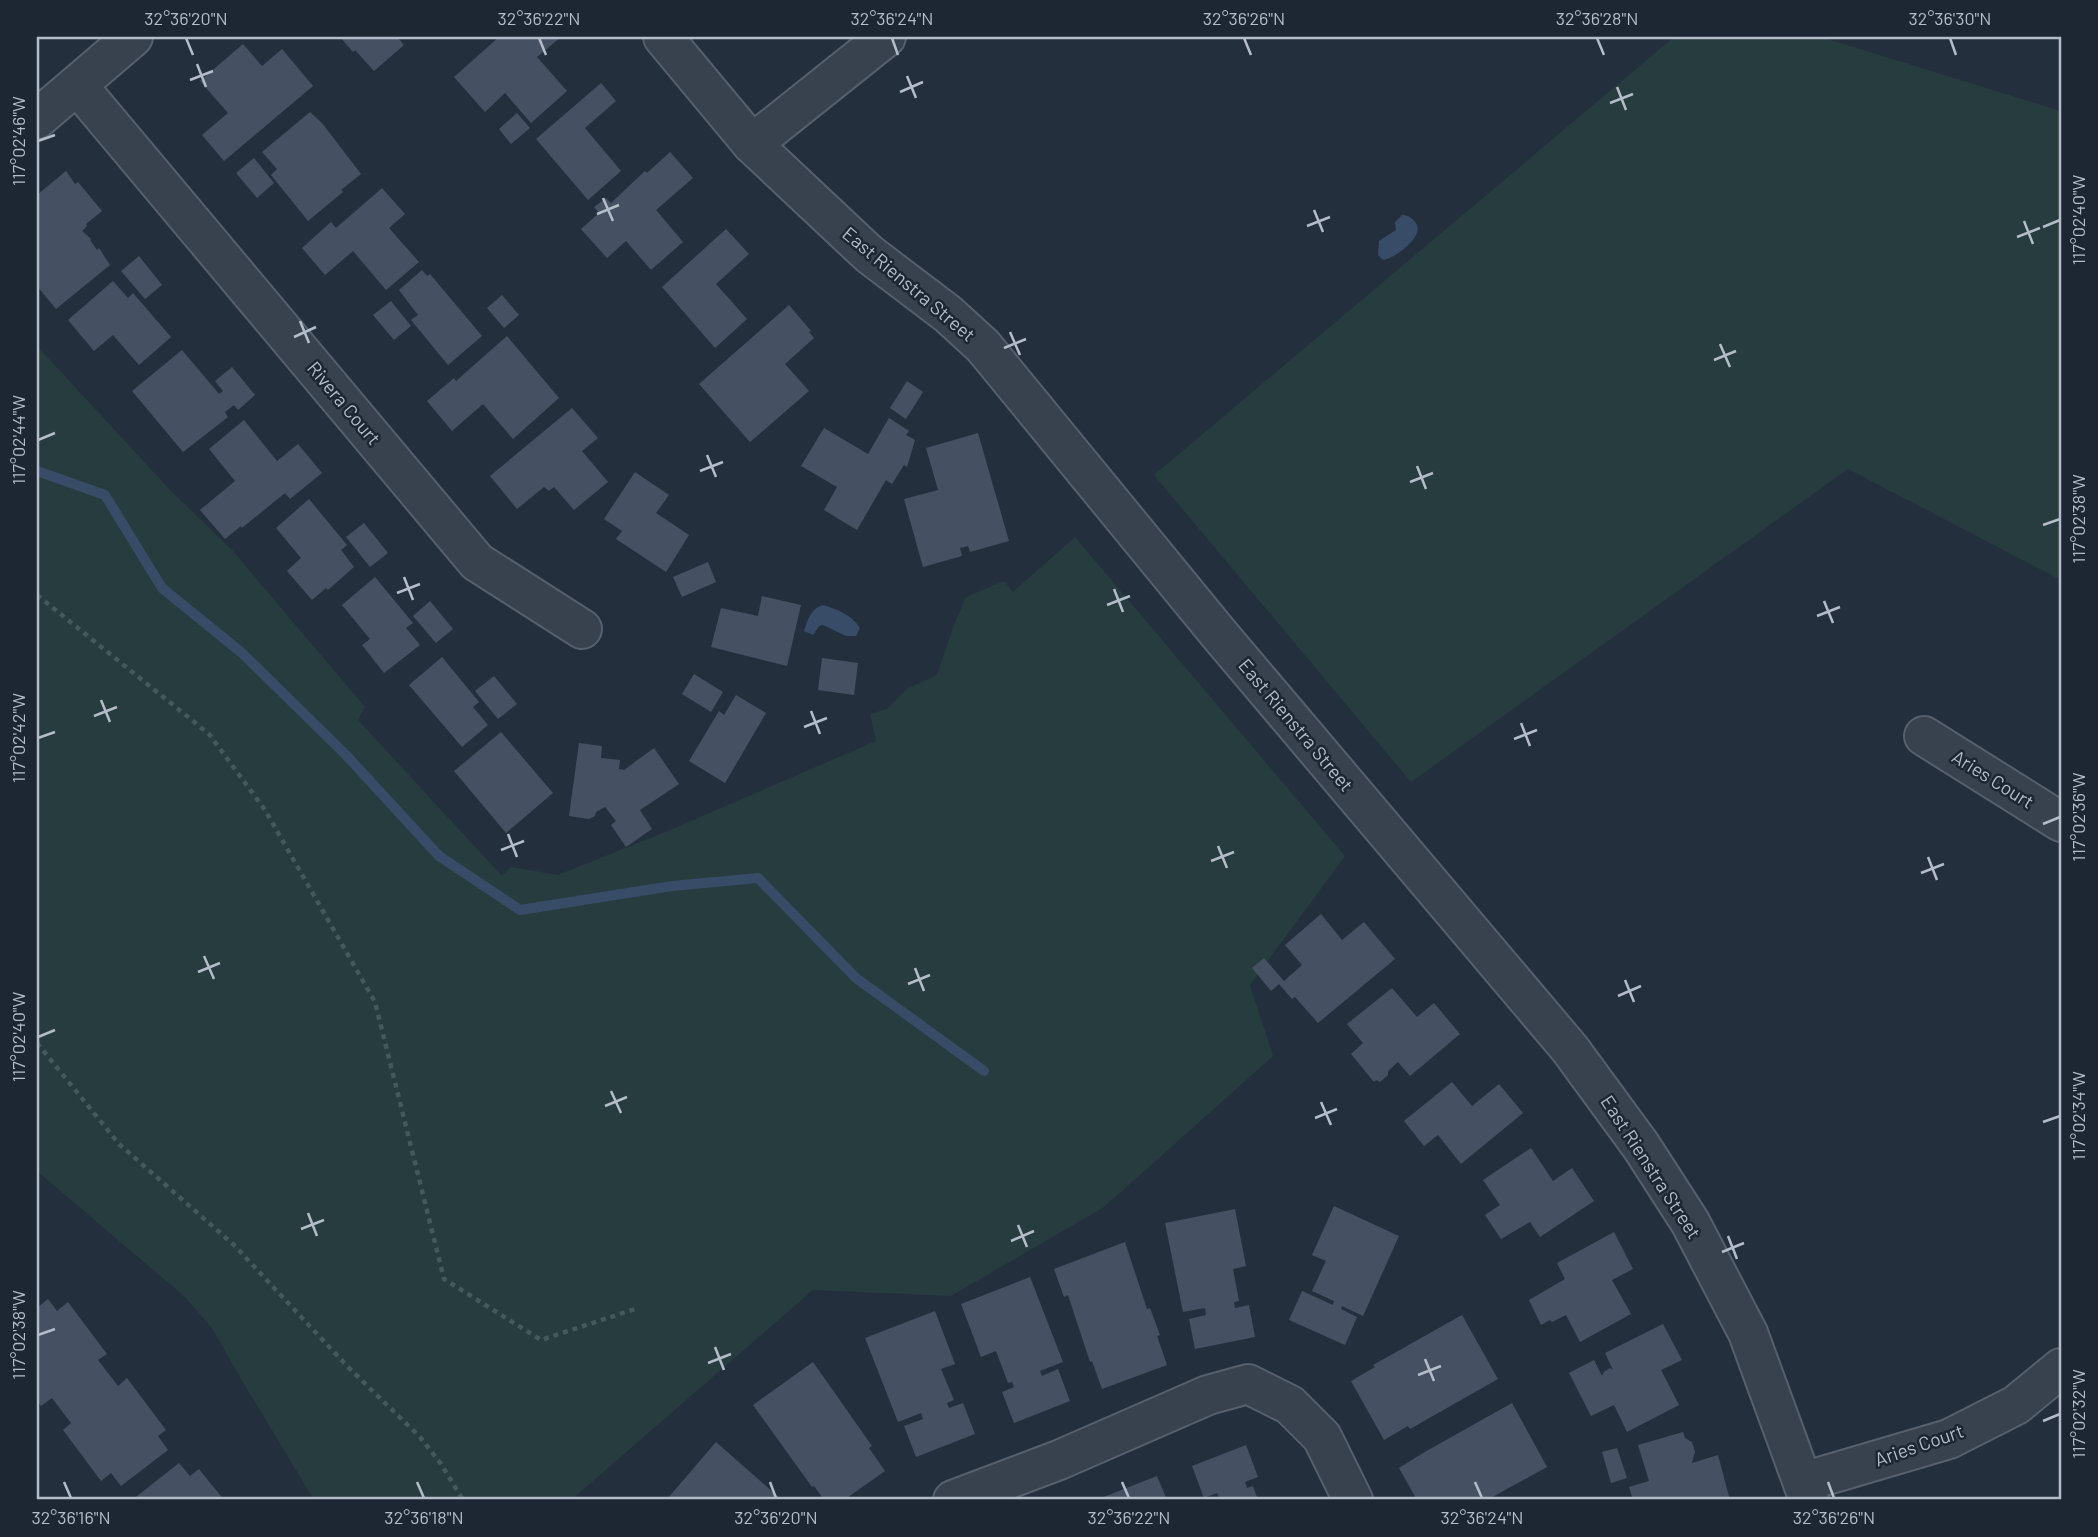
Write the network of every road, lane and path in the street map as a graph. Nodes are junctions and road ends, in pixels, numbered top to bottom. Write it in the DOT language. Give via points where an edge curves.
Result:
graph roads {
  1 [pos="133,37"];
  2 [pos="663,37"];
  3 [pos="886,37"];
  4 [pos="77,85"];
  5 [pos="37,119"];
  6 [pos="752,144"];
  7 [pos="37,595"];
  8 [pos="582,629"];
  9 [pos="1924,736"];
  10 [pos="2061,822"];
  11 [pos="37,1043"];
  12 [pos="635,1309"];
  13 [pos="2061,1368"];
  14 [pos="1806,1491"];
  15 [pos="463,1500"];
  16 [pos="953,1500"];
  17 [pos="1353,1500"];
  1 -- 4 [label="street"];
  2 -- 6 [label="street, East Rienstra Street"];
  3 -- 6 [label="street"];
  4 -- 5 [label="street"];
  4 -- 8 [label="street, Rivera Court" via="477,562"];
  6 -- 14 [label="street, East Rienstra Street" via="869,254 983,346 1570,1049 1690,1222 1748,1333"];
  7 -- 12 [label="path" via="209,734 265,810 375,1002 444,1279 541,1340"];
  9 -- 10 [label="street, Aries Court"];
  11 -- 15 [label="path" via="119,1144 234,1245 420,1437"];
  13 -- 14 [label="street, Aries Court" via="2016,1405 1949,1439"];
  16 -- 17 [label="street" via="1208,1395 1248,1384 1290,1405 1322,1437"];
}
